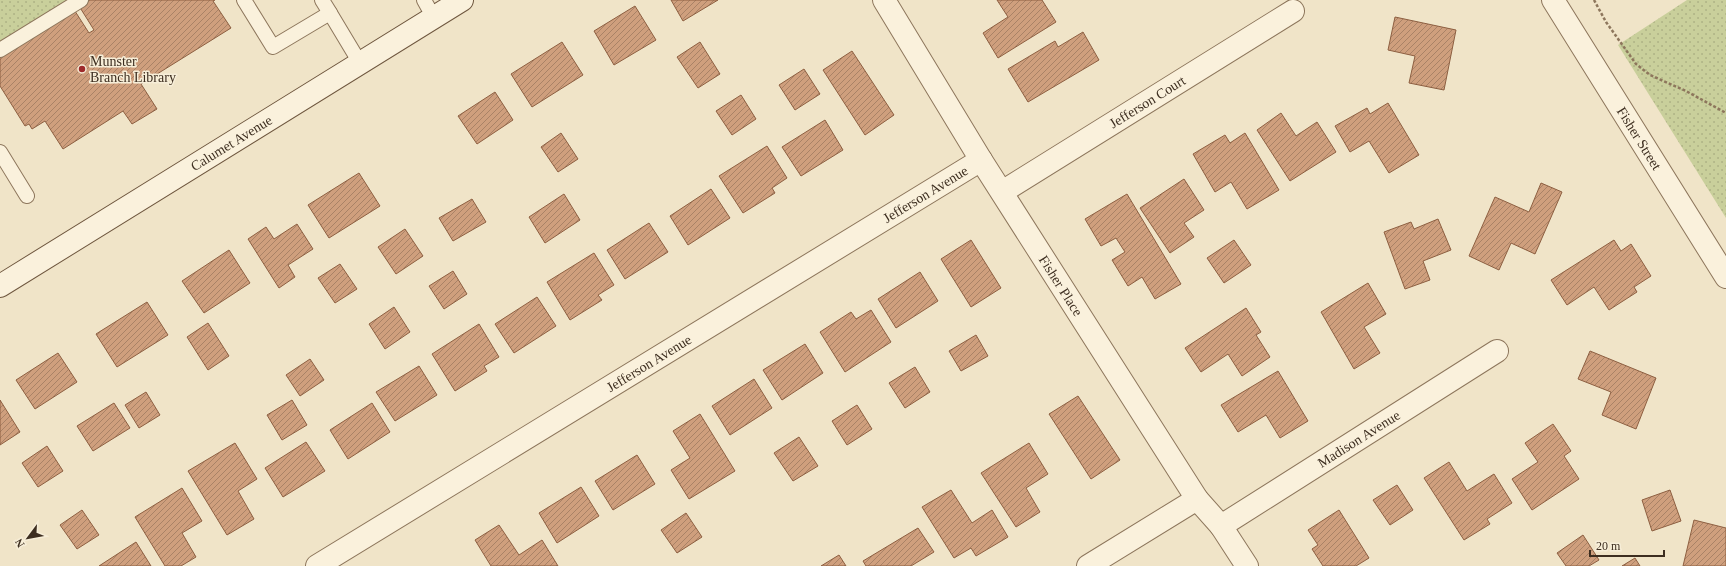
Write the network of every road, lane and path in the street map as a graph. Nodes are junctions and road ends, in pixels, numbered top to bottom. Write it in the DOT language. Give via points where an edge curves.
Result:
graph roads {
  1 [pos="81,0"];
  2 [pos="244,0"];
  3 [pos="322,0"];
  4 [pos="462,0"];
  5 [pos="884,0"];
  6 [pos="1553,0"];
  7 [pos="1594,0"];
  8 [pos="429,9"];
  9 [pos="1293,11"];
  10 [pos="330,13"];
  11 [pos="0,50"];
  12 [pos="360,63"];
  13 [pos="1726,114"];
  14 [pos="0,152"];
  15 [pos="981,160"];
  16 [pos="1002,192"];
  17 [pos="27,196"];
  18 [pos="1726,277"];
  19 [pos="0,286"];
  20 [pos="1497,351"];
  21 [pos="1197,499"];
  22 [pos="1221,526"];
  23 [pos="317,566"];
  24 [pos="1088,566"];
  25 [pos="1246,566"];
  1 -- 11 [label="lane"];
  2 -- 10 [label="lane" via="273,47"];
  3 -- 10 [label="lane"];
  4 -- 8 [label="street, Calumet Avenue"];
  5 -- 15 [label="street, Fisher Place"];
  6 -- 18 [label="street, Fisher Street"];
  7 -- 13 [label="path" via="1606,22 1636,64 1650,75 1686,91"];
  8 -- 12 [label="street, Calumet Avenue"];
  9 -- 16 [label="street, Jefferson Court"];
  10 -- 12 [label="lane"];
  12 -- 19 [label="street, Calumet Avenue"];
  14 -- 17 [label="lane"];
  15 -- 16 [label="street, Fisher Place"];
  15 -- 23 [label="street, Jefferson Avenue"];
  16 -- 21 [label="street, Fisher Place"];
  20 -- 22 [label="street, Madison Avenue"];
  21 -- 22 [label="street, Fisher Place"];
  21 -- 24 [label="street"];
  22 -- 25 [label="street, Fisher Place"];
}
